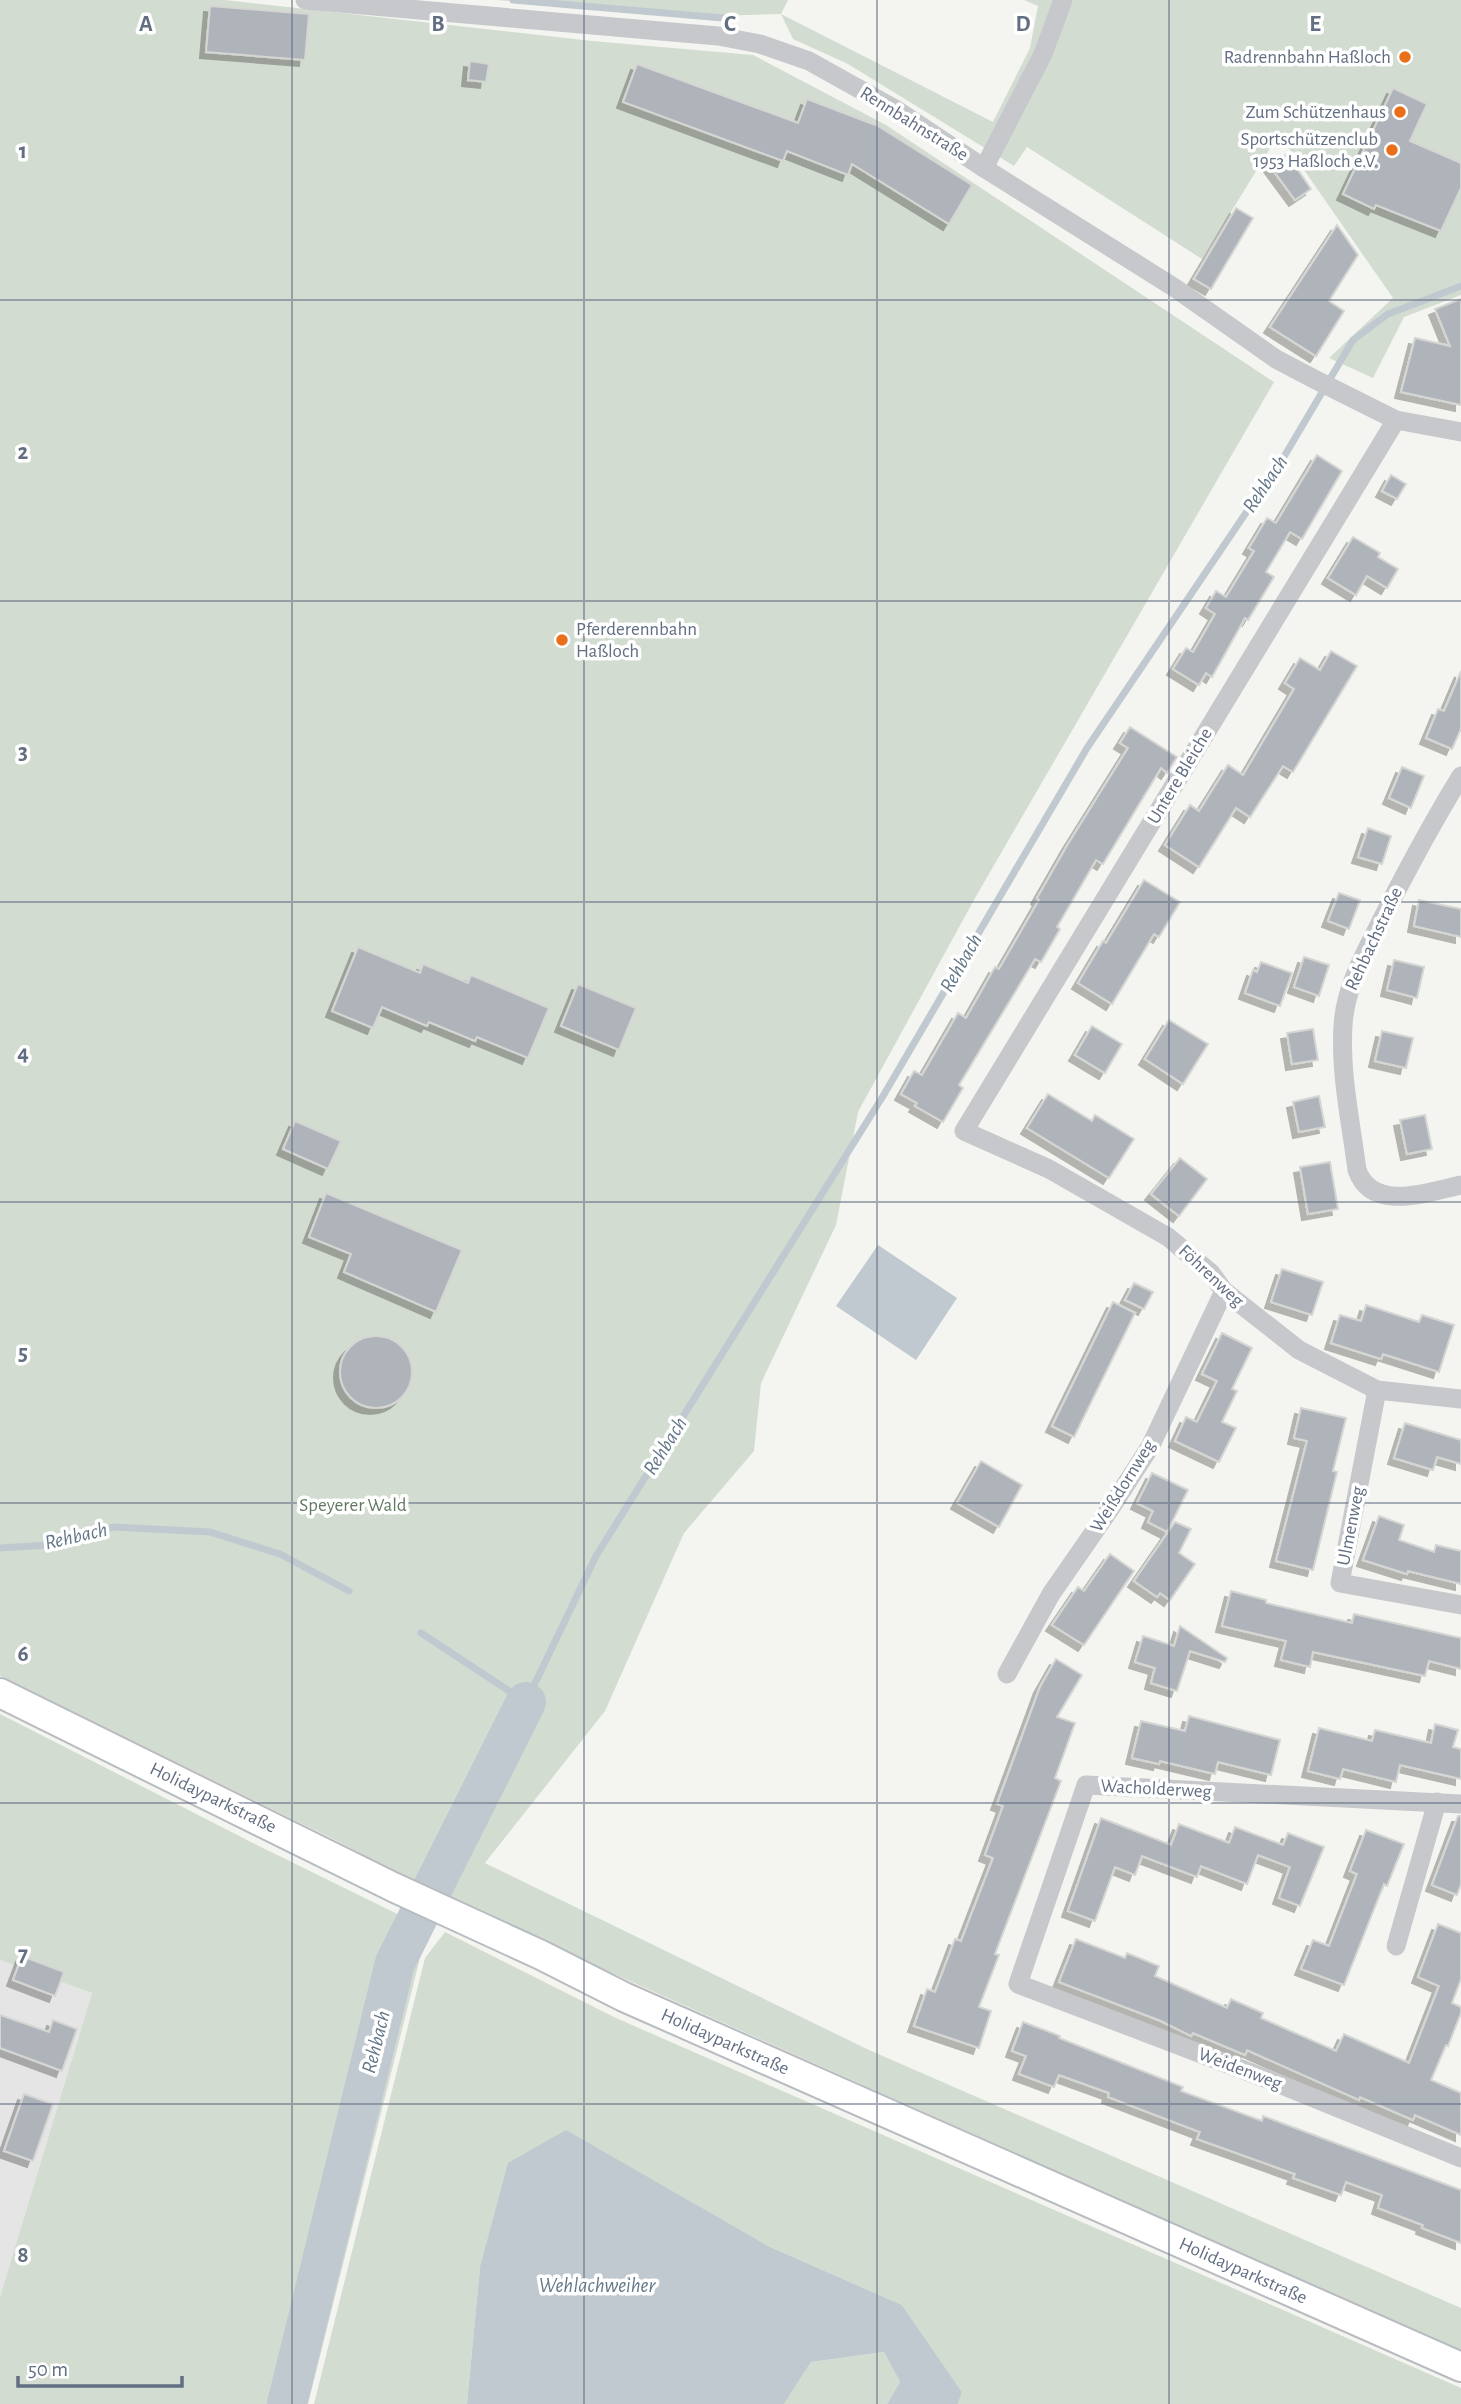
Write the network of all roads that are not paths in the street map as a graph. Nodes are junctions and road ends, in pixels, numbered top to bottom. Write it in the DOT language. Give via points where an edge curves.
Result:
graph roads {
  1 [pos="305,0"];
  2 [pos="1063,0"];
  3 [pos="984,168"];
  4 [pos="1396,420"];
  5 [pos="1461,432"];
  6 [pos="1461,776"];
  7 [pos="964,1131"];
  8 [pos="1461,1185"];
  9 [pos="1224,1291"];
  10 [pos="1377,1390"];
  11 [pos="1461,1399"];
  12 [pos="1461,1605"];
  13 [pos="1007,1674"];
  14 [pos="0,1693"];
  15 [pos="1437,1802"];
  16 [pos="1461,1804"];
  17 [pos="1396,1946"];
  18 [pos="1018,1984"];
  19 [pos="1461,2158"];
  20 [pos="1461,2367"];
  1 -- 3 [label="street, Rennbahnstraße" via="719,36 760,44 809,61 895,109"];
  2 -- 3 [label="street" via="1043,54"];
  3 -- 4 [label="street, Rennbahnstraße" via="1175,288 1276,359"];
  4 -- 5 [label="street, Rennbahnstraße"];
  4 -- 7 [label="street, Untere Bleiche"];
  6 -- 8 [label="street, Rehbachstraße" via="1422,839 1356,970 1343,1027 1360,1180 1376,1193 1391,1197"];
  7 -- 9 [label="street, Föhrenweg" via="1049,1169 1168,1237"];
  9 -- 10 [label="street, Föhrenweg" via="1299,1350"];
  9 -- 13 [label="street, Weißdornweg" via="1150,1447 1051,1594"];
  10 -- 11 [label="street, Föhrenweg"];
  10 -- 12 [label="street, Ulmenweg" via="1340,1583"];
  14 -- 20 [label="main road, Holidayparkstraße" via="624,1997"];
  15 -- 16 [label="street, Wacholderweg"];
  15 -- 17 [label="street"];
  15 -- 18 [label="street, Wacholderweg" via="1086,1785"];
  18 -- 19 [label="street, Weidenweg"];
}
